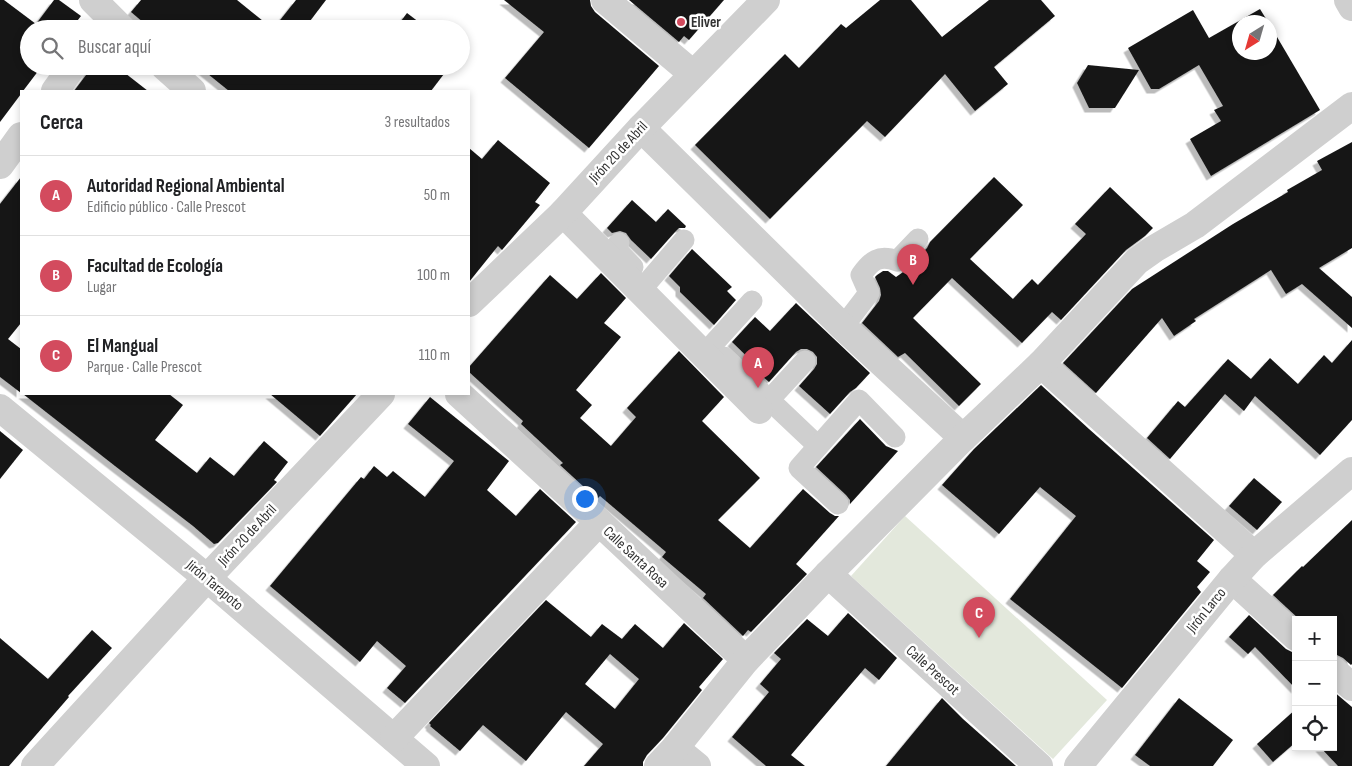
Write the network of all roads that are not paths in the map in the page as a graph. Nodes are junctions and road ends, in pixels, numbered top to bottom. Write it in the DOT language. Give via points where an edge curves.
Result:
graph roads {
  1 [pos="605,0"];
  2 [pos="766,0"];
  3 [pos="1348,0"];
  4 [pos="1352,7"];
  5 [pos="693,74"];
  6 [pos="67,75"];
  7 [pos="174,75"];
  8 [pos="56,90"];
  9 [pos="191,90"];
  10 [pos="1352,106"];
  11 [pos="641,128"];
  12 [pos="20,137"];
  13 [pos="0,165"];
  14 [pos="563,213"];
  15 [pos="918,239"];
  16 [pos="684,240"];
  17 [pos="619,243"];
  18 [pos="644,286"];
  19 [pos="752,301"];
  20 [pos="470,302"];
  21 [pos="843,327"];
  22 [pos="708,350"];
  23 [pos="806,360"];
  24 [pos="1041,364"];
  25 [pos="380,395"];
  26 [pos="460,395"];
  27 [pos="764,404"];
  28 [pos="0,408"];
  29 [pos="895,438"];
  30 [pos="963,438"];
  31 [pos="818,446"];
  32 [pos="1352,471"];
  33 [pos="838,504"];
  34 [pos="599,522"];
  35 [pos="1254,555"];
  36 [pos="828,574"];
  37 [pos="207,578"];
  38 [pos="1232,579"];
  39 [pos="1292,633"];
  40 [pos="746,660"];
  41 [pos="1337,674"];
  42 [pos="1352,687"];
  43 [pos="394,738"];
  44 [pos="667,757"];
  45 [pos="35,766"];
  46 [pos="426,766"];
  47 [pos="697,766"];
  48 [pos="1039,766"];
  49 [pos="1078,766"];
  1 -- 5 [label="street"];
  2 -- 5 [label="street, Jirón 20 de Abril"];
  3 -- 4 [label="street"];
  5 -- 11 [label="street, Jirón 20 de Abril"];
  6 -- 8 [label="street"];
  7 -- 9 [label="street"];
  10 -- 24 [label="street" via="1203,219 1137,261"];
  11 -- 14 [label="street, Jirón 20 de Abril"];
  11 -- 21 [label="street"];
  12 -- 13 [label="street"];
  14 -- 18 [label="street"];
  14 -- 20 [label="street, Jirón 20 de Abril"];
  15 -- 21 [label="street" via="897,261 880,258 868,265 861,275 869,293"];
  16 -- 18 [label="street"];
  17 -- 18 [label="street" via="615,248"];
  18 -- 22 [label="street"];
  19 -- 22 [label="street"];
  21 -- 30 [label="street"];
  22 -- 27 [label="street"];
  23 -- 27 [label="street"];
  24 -- 30 [label="street"];
  24 -- 35 [label="street"];
  25 -- 37 [label="street, Jirón 20 de Abril"];
  26 -- 34 [label="street, Calle Santa Rosa"];
  27 -- 31 [label="street"];
  28 -- 37 [label="street, Jirón Tarapoto"];
  29 -- 31 [label="street" via="859,400"];
  30 -- 36 [label="street"];
  31 -- 33 [label="street" via="799,468"];
  32 -- 35 [label="street, Jirón Larco"];
  34 -- 40 [label="street, Calle Santa Rosa"];
  34 -- 43 [label="street"];
  35 -- 38 [label="street, Jirón Larco"];
  36 -- 40 [label="street"];
  36 -- 48 [label="street, Calle Prescot"];
  37 -- 43 [label="street, Jirón Tarapoto"];
  37 -- 45 [label="street, Jirón 20 de Abril"];
  38 -- 39 [label="street"];
  38 -- 49 [label="street, Jirón Larco"];
  40 -- 44 [label="street"];
  41 -- 42 [label="street"];
  43 -- 46 [label="street, Jirón Tarapoto"];
  44 -- 47 [label="street"];
}
